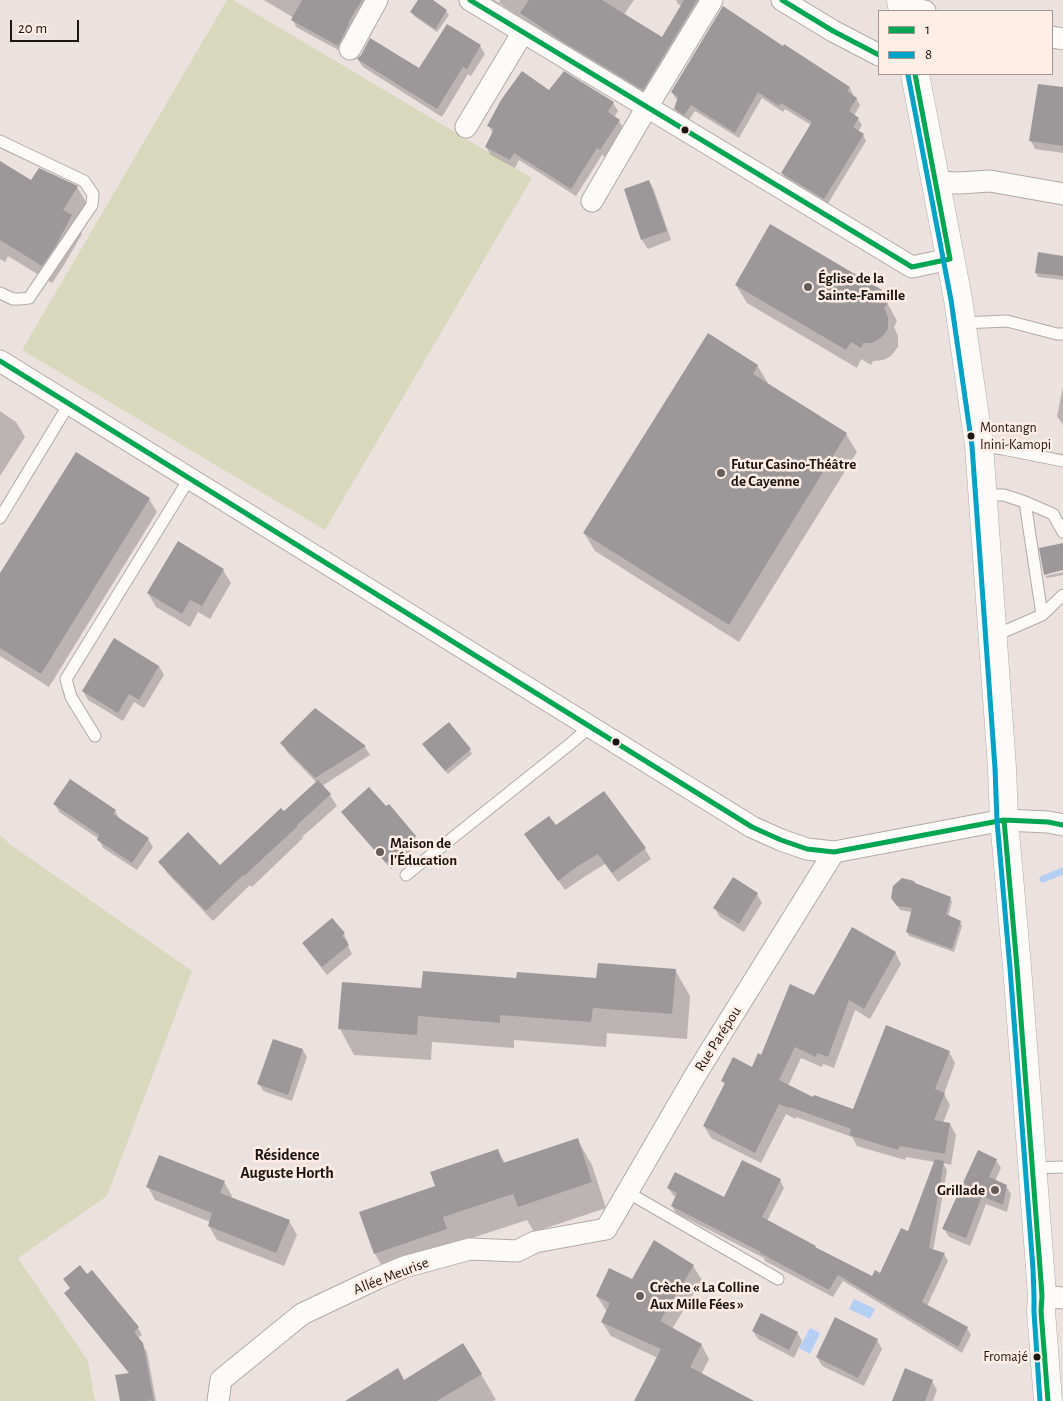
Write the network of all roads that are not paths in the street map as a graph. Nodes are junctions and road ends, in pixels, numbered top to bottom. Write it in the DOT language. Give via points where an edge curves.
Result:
graph roads {
  1 [pos="377,0"];
  2 [pos="470,0"];
  3 [pos="712,0"];
  4 [pos="782,0"];
  5 [pos="523,32"];
  6 [pos="350,49"];
  7 [pos="878,54"];
  8 [pos="915,75"];
  9 [pos="647,107"];
  10 [pos="466,127"];
  11 [pos="0,141"];
  12 [pos="936,182"];
  13 [pos="1063,194"];
  14 [pos="592,201"];
  15 [pos="950,258"];
  16 [pos="0,294"];
  17 [pos="962,323"];
  18 [pos="1063,334"];
  19 [pos="0,361"];
  20 [pos="69,404"];
  21 [pos="979,445"];
  22 [pos="1063,461"];
  23 [pos="189,478"];
  24 [pos="983,495"];
  25 [pos="1025,502"];
  26 [pos="0,518"];
  27 [pos="1063,532"];
  28 [pos="1063,595"];
  29 [pos="1042,615"];
  30 [pos="992,637"];
  31 [pos="590,727"];
  32 [pos="95,736"];
  33 [pos="1004,820"];
  34 [pos="1063,825"];
  35 [pos="834,852"];
  36 [pos="406,875"];
  37 [pos="1063,1167"];
  38 [pos="1033,1168"];
  39 [pos="627,1192"];
  40 [pos="606,1229"];
  41 [pos="778,1279"];
  42 [pos="1052,1297"];
  43 [pos="218,1401"];
  44 [pos="1048,1401"];
  1 -- 6 [label="street"];
  2 -- 5 [label="street"];
  3 -- 9 [label="street"];
  4 -- 7 [label="street"];
  5 -- 9 [label="street"];
  5 -- 10 [label="street"];
  8 -- 12 [label="main road"];
  9 -- 14 [label="street"];
  9 -- 15 [label="street" via="912,267"];
  11 -- 16 [label="lane" via="84,181 93,194 92,205 29,298 13,299"];
  12 -- 13 [label="street" via="990,181"];
  12 -- 15 [label="main road"];
  15 -- 17 [label="main road"];
  17 -- 18 [label="lane" via="1007,321"];
  17 -- 21 [label="main road"];
  19 -- 20 [label="street"];
  20 -- 23 [label="street"];
  20 -- 26 [label="lane"];
  21 -- 22 [label="lane"];
  21 -- 24 [label="main road"];
  23 -- 31 [label="street"];
  23 -- 32 [label="lane" via="66,679 72,697"];
  24 -- 25 [label="lane" via="1004,495"];
  24 -- 30 [label="main road"];
  25 -- 27 [label="lane" via="1052,514"];
  25 -- 29 [label="lane"];
  28 -- 29 [label="lane"];
  29 -- 30 [label="lane"];
  30 -- 33 [label="main road"];
  31 -- 35 [label="street" via="752,827 806,849"];
  31 -- 36 [label="lane"];
  33 -- 34 [label="street"];
  33 -- 35 [label="street"];
  33 -- 38 [label="main road"];
  35 -- 39 [label="street, Rue Parépou" via="701,1065"];
  37 -- 38 [label="lane"];
  38 -- 42 [label="main road"];
  39 -- 40 [label="street, Rue Parépou"];
  39 -- 41 [label="lane"];
  40 -- 43 [label="street, Allée Meurise" via="535,1242 517,1251 470,1249 404,1267 378,1278 302,1314 221,1380"];
  42 -- 44 [label="main road" via="1041,1312"];
}
